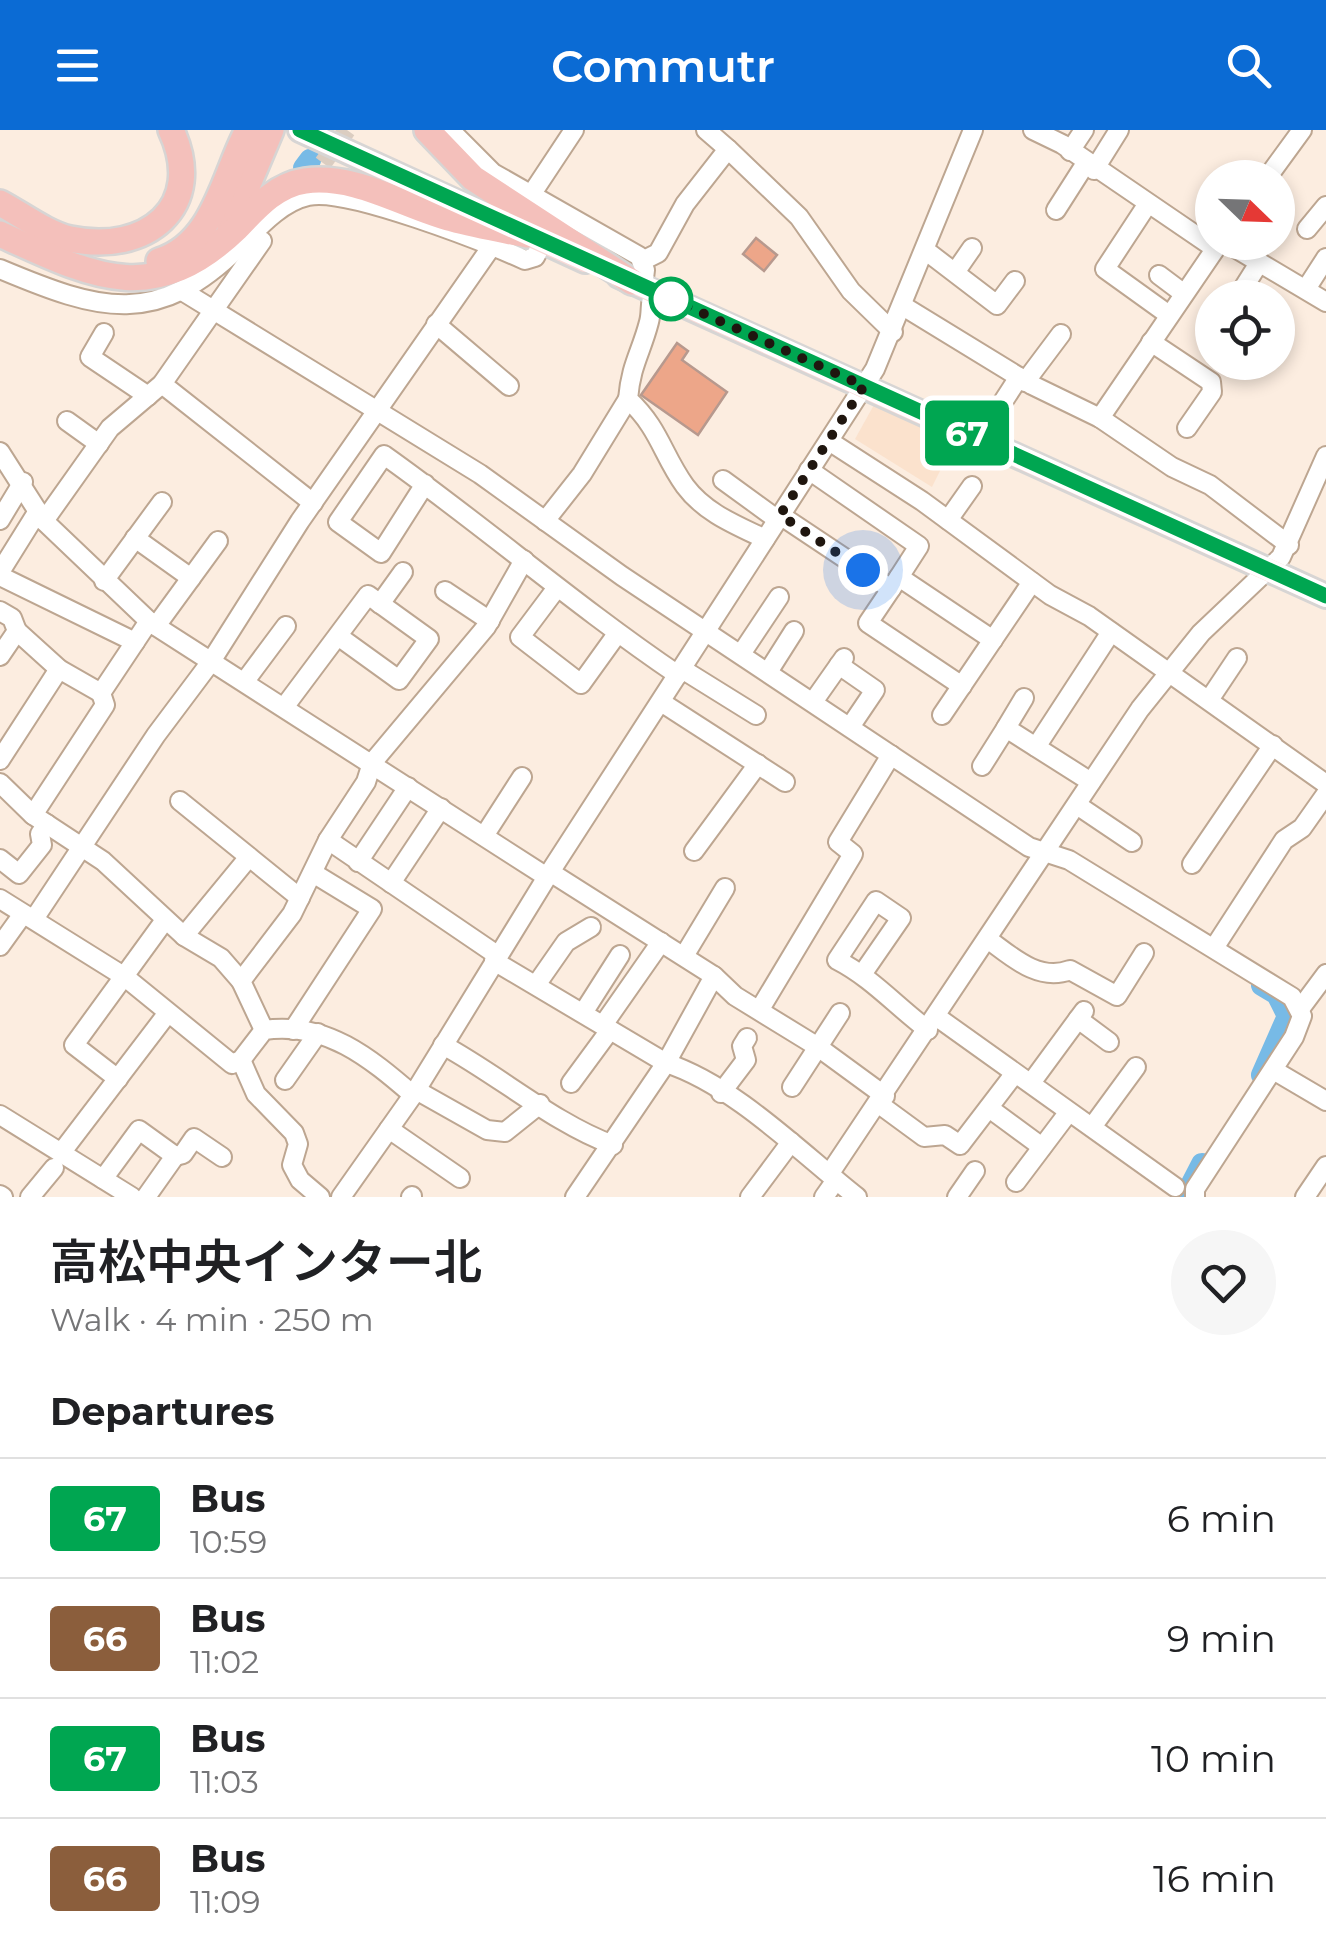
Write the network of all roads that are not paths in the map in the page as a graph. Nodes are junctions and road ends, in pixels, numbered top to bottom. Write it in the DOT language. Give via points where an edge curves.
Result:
graph roads {
  1 [pos="171,130"];
  2 [pos="300,130"];
  3 [pos="428,130"];
  4 [pos="450,130"];
  5 [pos="574,130"];
  6 [pos="706,130"];
  7 [pos="973,130"];
  8 [pos="1033,130"];
  9 [pos="1084,130"];
  10 [pos="1119,130"];
  11 [pos="1302,130"];
  12 [pos="255,131"];
  13 [pos="728,149"];
  14 [pos="1070,151"];
  15 [pos="1280,160"];
  16 [pos="1090,167"];
  17 [pos="529,199"];
  18 [pos="0,203"];
  19 [pos="1148,204"];
  20 [pos="1056,210"];
  21 [pos="1324,212"];
  22 [pos="1307,229"];
  23 [pos="1195,230"];
  24 [pos="0,234"];
  25 [pos="226,238"];
  26 [pos="535,238"];
  27 [pos="68,239"];
  28 [pos="262,241"];
  29 [pos="493,244"];
  30 [pos="972,248"];
  31 [pos="925,250"];
  32 [pos="1326,258"];
  33 [pos="1207,260"];
  34 [pos="1253,260"];
  35 [pos="1259,263"];
  36 [pos="0,268"];
  37 [pos="956,271"];
  38 [pos="1159,275"];
  39 [pos="643,280"];
  40 [pos="1248,280"];
  41 [pos="1016,282"];
  42 [pos="1306,289"];
  43 [pos="184,292"];
  44 [pos="1183,293"];
  45 [pos="1326,302"];
  46 [pos="903,306"];
  47 [pos="215,313"];
  48 [pos="1169,315"];
  49 [pos="436,324"];
  50 [pos="893,332"];
  51 [pos="104,333"];
  52 [pos="1060,334"];
  53 [pos="1151,342"];
  54 [pos="1022,380"];
  55 [pos="509,386"];
  56 [pos="864,386"];
  57 [pos="155,390"];
  58 [pos="628,398"];
  59 [pos="376,417"];
  60 [pos="1100,418"];
  61 [pos="67,421"];
  62 [pos="1187,428"];
  63 [pos="979,439"];
  64 [pos="829,441"];
  65 [pos="98,444"];
  66 [pos="0,452"];
  67 [pos="1326,456"];
  68 [pos="809,470"];
  69 [pos="723,480"];
  70 [pos="23,482"];
  71 [pos="424,484"];
  72 [pos="972,486"];
  73 [pos="162,502"];
  74 [pos="314,503"];
  75 [pos="41,516"];
  76 [pos="779,517"];
  77 [pos="0,520"];
  78 [pos="948,520"];
  79 [pos="545,521"];
  80 [pos="135,538"];
  81 [pos="765,539"];
  82 [pos="218,541"];
  83 [pos="1289,545"];
  84 [pos="524,560"];
  85 [pos="1269,571"];
  86 [pos="403,572"];
  87 [pos="0,574"];
  88 [pos="191,578"];
  89 [pos="104,580"];
  90 [pos="1032,582"];
  91 [pos="895,583"];
  92 [pos="556,589"];
  93 [pos="445,591"];
  94 [pos="1326,596"];
  95 [pos="779,598"];
  96 [pos="380,604"];
  97 [pos="0,610"];
  98 [pos="490,620"];
  99 [pos="152,624"];
  100 [pos="286,626"];
  101 [pos="18,630"];
  102 [pos="794,631"];
  103 [pos="1111,632"];
  104 [pos="618,634"];
  105 [pos="704,635"];
  106 [pos="338,636"];
  107 [pos="993,640"];
  108 [pos="135,642"];
  109 [pos="741,654"];
  110 [pos="0,656"];
  111 [pos="1237,658"];
  112 [pos="210,663"];
  113 [pos="59,668"];
  114 [pos="1168,671"];
  115 [pos="680,672"];
  116 [pos="768,672"];
  117 [pos="245,681"];
  118 [pos="962,686"];
  119 [pos="101,692"];
  120 [pos="1024,698"];
  121 [pos="1209,700"];
  122 [pos="660,702"];
  123 [pos="813,702"];
  124 [pos="285,706"];
  125 [pos="942,714"];
  126 [pos="756,715"];
  127 [pos="850,727"];
  128 [pos="1006,728"];
  129 [pos="1273,745"];
  130 [pos="1036,747"];
  131 [pos="0,760"];
  132 [pos="887,760"];
  133 [pos="372,763"];
  134 [pos="758,764"];
  135 [pos="982,766"];
  136 [pos="522,777"];
  137 [pos="785,782"];
  138 [pos="1091,782"];
  139 [pos="0,783"];
  140 [pos="1326,784"];
  141 [pos="408,787"];
  142 [pos="1326,794"];
  143 [pos="180,802"];
  144 [pos="1077,804"];
  145 [pos="440,808"];
  146 [pos="40,819"];
  147 [pos="484,836"];
  148 [pos="328,840"];
  149 [pos="1132,842"];
  150 [pos="84,850"];
  151 [pos="694,851"];
  152 [pos="249,857"];
  153 [pos="1045,857"];
  154 [pos="0,859"];
  155 [pos="358,862"];
  156 [pos="1192,864"];
  157 [pos="313,873"];
  158 [pos="548,875"];
  159 [pos="390,884"];
  160 [pos="725,888"];
  161 [pos="300,898"];
  162 [pos="0,899"];
  163 [pos="29,917"];
  164 [pos="165,920"];
  165 [pos="592,927"];
  166 [pos="184,936"];
  167 [pos="989,940"];
  168 [pos="661,942"];
  169 [pos="0,946"];
  170 [pos="1214,948"];
  171 [pos="1144,953"];
  172 [pos="620,956"];
  173 [pos="684,956"];
  174 [pos="496,958"];
  175 [pos="863,973"];
  176 [pos="1326,974"];
  177 [pos="714,976"];
  178 [pos="125,977"];
  179 [pos="241,981"];
  180 [pos="536,986"];
  181 [pos="760,1010"];
  182 [pos="1300,1010"];
  183 [pos="840,1013"];
  184 [pos="167,1014"];
  185 [pos="583,1014"];
  186 [pos="932,1023"];
  187 [pos="606,1028"];
  188 [pos="264,1030"];
  189 [pos="293,1030"];
  190 [pos="318,1033"];
  191 [pos="747,1038"];
  192 [pos="1109,1042"];
  193 [pos="443,1045"];
  194 [pos="818,1046"];
  195 [pos="241,1060"];
  196 [pos="666,1063"];
  197 [pos="1136,1067"];
  198 [pos="1276,1071"];
  199 [pos="1012,1077"];
  200 [pos="118,1080"];
  201 [pos="285,1080"];
  202 [pos="1031,1083"];
  203 [pos="571,1084"];
  204 [pos="792,1087"];
  205 [pos="415,1092"];
  206 [pos="721,1092"];
  207 [pos="882,1100"];
  208 [pos="1326,1101"];
  209 [pos="540,1104"];
  210 [pos="989,1108"];
  211 [pos="0,1115"];
  212 [pos="1065,1117"];
  213 [pos="389,1128"];
  214 [pos="1092,1128"];
  215 [pos="791,1142"];
  216 [pos="613,1145"];
  217 [pos="1042,1147"];
  218 [pos="175,1156"];
  219 [pos="222,1157"];
  220 [pos="58,1161"];
  221 [pos="1326,1166"];
  222 [pos="975,1171"];
  223 [pos="833,1177"];
  224 [pos="460,1178"];
  225 [pos="103,1179"];
  226 [pos="1013,1190"];
  227 [pos="1174,1192"];
  228 [pos="37,1194"];
  229 [pos="1195,1195"];
  230 [pos="132,1197"];
  231 [pos="146,1197"];
  232 [pos="320,1197"];
  233 [pos="340,1197"];
  234 [pos="574,1197"];
  235 [pos="750,1197"];
  236 [pos="824,1197"];
  237 [pos="857,1197"];
  238 [pos="957,1197"];
  239 [pos="1305,1197"];
  1 -- 27 [label="highway" via="185,170 182,193 168,216 131,239"];
  2 -- 26 [label="main road"];
  3 -- 39 [label="highway" via="473,178"];
  4 -- 17 [label="street"];
  5 -- 17 [label="street"];
  6 -- 13 [label="street"];
  7 -- 31 [label="street"];
  8 -- 14 [label="street"];
  9 -- 14 [label="street"];
  10 -- 16 [label="street"];
  11 -- 15 [label="street"];
  12 -- 25 [label="highway"];
  12 -- 27 [label="highway" via="202,229 167,259 121,268 96,261"];
  13 -- 39 [label="street" via="685,204"];
  13 -- 50 [label="street" via="799,217 851,291"];
  14 -- 16 [label="street"];
  16 -- 19 [label="street"];
  16 -- 20 [label="street"];
  17 -- 39 [label="street"];
  18 -- 27 [label="highway"];
  19 -- 23 [label="street"];
  19 -- 48 [label="street" via="1105,270"];
  21 -- 22 [label="street"];
  24 -- 25 [label="highway" via="100,277 135,281 168,274"];
  25 -- 26 [label="highway" via="278,190 322,179"];
  26 -- 29 [label="street" via="535,257 525,260"];
  26 -- 39 [label="main road"];
  28 -- 47 [label="street"];
  29 -- 43 [label="street" via="350,200 308,196 281,208"];
  29 -- 49 [label="street"];
  30 -- 37 [label="street"];
  31 -- 37 [label="street"];
  31 -- 46 [label="street"];
  32 -- 42 [label="street"];
  33 -- 44 [label="street"];
  34 -- 35 [label="street"];
  35 -- 40 [label="street"];
  35 -- 42 [label="street"];
  36 -- 43 [label="street" via="98,303 147,302"];
  37 -- 41 [label="street" via="997,305"];
  38 -- 44 [label="street"];
  39 -- 56 [label="main road"];
  39 -- 58 [label="street" via="651,317 630,367"];
  42 -- 45 [label="street"];
  43 -- 47 [label="street"];
  44 -- 48 [label="street"];
  46 -- 50 [label="street"];
  46 -- 54 [label="street"];
  47 -- 57 [label="street"];
  47 -- 59 [label="street"];
  48 -- 53 [label="street"];
  49 -- 55 [label="street"];
  49 -- 59 [label="street"];
  50 -- 56 [label="street"];
  51 -- 57 [label="street" via="90,357"];
  52 -- 54 [label="street"];
  53 -- 60 [label="street"];
  53 -- 62 [label="street" via="1211,382 1212,392"];
  54 -- 60 [label="street"];
  54 -- 63 [label="street"];
  56 -- 63 [label="main road"];
  56 -- 64 [label="street"];
  57 -- 65 [label="street"];
  57 -- 74 [label="street"];
  58 -- 79 [label="street"];
  58 -- 81 [label="street" via="656,427 686,486 716,516"];
  59 -- 74 [label="street"];
  59 -- 79 [label="street" via="480,474"];
  60 -- 83 [label="street" via="1210,485"];
  61 -- 65 [label="street"];
  63 -- 85 [label="main road"];
  64 -- 68 [label="street"];
  64 -- 78 [label="street"];
  65 -- 75 [label="street"];
  66 -- 70 [label="street"];
  67 -- 83 [label="street"];
  68 -- 76 [label="street"];
  68 -- 91 [label="street" via="919,546"];
  69 -- 76 [label="street"];
  70 -- 75 [label="street"];
  70 -- 77 [label="street"];
  71 -- 71 [label="street" via="384,455 338,522 382,553"];
  71 -- 84 [label="street"];
  72 -- 78 [label="street"];
  73 -- 80 [label="street"];
  74 -- 112 [label="street"];
  75 -- 87 [label="street"];
  75 -- 89 [label="street"];
  76 -- 81 [label="street"];
  76 -- 91 [label="street"];
  78 -- 90 [label="street"];
  79 -- 105 [label="street"];
  80 -- 88 [label="street"];
  80 -- 89 [label="street"];
  81 -- 105 [label="street"];
  82 -- 88 [label="street"];
  83 -- 85 [label="street"];
  84 -- 92 [label="street"];
  84 -- 98 [label="street"];
  85 -- 94 [label="main road"];
  85 -- 114 [label="street"];
  86 -- 96 [label="street"];
  87 -- 108 [label="street"];
  88 -- 99 [label="street"];
  89 -- 99 [label="street"];
  90 -- 103 [label="street"];
  90 -- 107 [label="street"];
  91 -- 107 [label="street"];
  91 -- 118 [label="street" via="868,623"];
  92 -- 104 [label="street"];
  92 -- 104 [label="street" via="520,637 580,684"];
  93 -- 98 [label="street"];
  95 -- 109 [label="street"];
  96 -- 106 [label="street" via="368,595"];
  96 -- 106 [label="street" via="428,639 399,680"];
  97 -- 101 [label="street"];
  98 -- 133 [label="street"];
  99 -- 108 [label="street"];
  99 -- 112 [label="street"];
  100 -- 117 [label="street"];
  101 -- 110 [label="street"];
  101 -- 113 [label="street"];
  102 -- 116 [label="street"];
  103 -- 114 [label="street"];
  103 -- 130 [label="street"];
  104 -- 115 [label="street"];
  105 -- 109 [label="street"];
  105 -- 115 [label="street"];
  106 -- 124 [label="street"];
  107 -- 118 [label="street"];
  108 -- 119 [label="street"];
  109 -- 116 [label="street"];
  111 -- 121 [label="street"];
  112 -- 117 [label="street"];
  112 -- 150 [label="street"];
  113 -- 119 [label="street"];
  113 -- 131 [label="street"];
  114 -- 121 [label="street"];
  114 -- 138 [label="street"];
  115 -- 122 [label="street"];
  115 -- 126 [label="street" via="741,699"];
  116 -- 123 [label="street"];
  117 -- 124 [label="street"];
  118 -- 125 [label="street"];
  119 -- 146 [label="street" via="105,705"];
  120 -- 128 [label="street"];
  121 -- 129 [label="street"];
  122 -- 134 [label="street"];
  122 -- 158 [label="street"];
  123 -- 127 [label="street"];
  123 -- 127 [label="street" via="842,662 875,690"];
  124 -- 133 [label="street"];
  127 -- 132 [label="street"];
  128 -- 130 [label="street"];
  128 -- 135 [label="street"];
  129 -- 140 [label="street"];
  129 -- 156 [label="street"];
  130 -- 138 [label="street"];
  132 -- 153 [label="street"];
  132 -- 181 [label="street" via="838,842 853,854"];
  133 -- 141 [label="street"];
  133 -- 148 [label="street" via="352,809"];
  134 -- 137 [label="street"];
  134 -- 151 [label="street"];
  136 -- 147 [label="street"];
  138 -- 144 [label="street"];
  139 -- 146 [label="street"];
  141 -- 145 [label="street"];
  141 -- 155 [label="street"];
  142 -- 170 [label="street" via="1302,828 1284,840"];
  143 -- 152 [label="street"];
  144 -- 149 [label="street"];
  144 -- 153 [label="street"];
  145 -- 147 [label="street"];
  145 -- 159 [label="street"];
  146 -- 150 [label="street"];
  146 -- 154 [label="street" via="42,844 18,874"];
  147 -- 158 [label="street"];
  148 -- 155 [label="street"];
  148 -- 157 [label="street"];
  150 -- 163 [label="street"];
  150 -- 164 [label="street"];
  152 -- 161 [label="street"];
  152 -- 166 [label="street"];
  153 -- 167 [label="street"];
  153 -- 170 [label="street"];
  155 -- 159 [label="street"];
  157 -- 161 [label="street"];
  157 -- 189 [label="street" via="372,910"];
  158 -- 168 [label="street"];
  158 -- 174 [label="street"];
  159 -- 174 [label="street"];
  160 -- 173 [label="street"];
  161 -- 179 [label="street"];
  162 -- 163 [label="street"];
  163 -- 169 [label="street"];
  163 -- 178 [label="street"];
  164 -- 166 [label="street"];
  164 -- 178 [label="street"];
  165 -- 180 [label="street" via="566,942"];
  166 -- 179 [label="street" via="211,950"];
  167 -- 171 [label="street" via="1026,967 1070,970 1117,996"];
  167 -- 186 [label="street"];
  168 -- 173 [label="street"];
  168 -- 187 [label="street"];
  170 -- 182 [label="street" via="1282,990"];
  172 -- 185 [label="street"];
  173 -- 177 [label="street"];
  174 -- 180 [label="street"];
  174 -- 193 [label="street"];
  175 -- 186 [label="street" via="891,1003"];
  176 -- 182 [label="street"];
  177 -- 181 [label="street"];
  177 -- 196 [label="street"];
  178 -- 184 [label="street"];
  178 -- 200 [label="street" via="74,1045"];
  179 -- 188 [label="street"];
  180 -- 185 [label="street"];
  181 -- 194 [label="street"];
  182 -- 198 [label="street"];
  183 -- 194 [label="street"];
  184 -- 195 [label="street" via="232,1064"];
  184 -- 200 [label="street"];
  185 -- 187 [label="street"];
  186 -- 202 [label="street"];
  186 -- 207 [label="street"];
  187 -- 196 [label="street"];
  187 -- 203 [label="street"];
  188 -- 189 [label="street"];
  188 -- 195 [label="street"];
  189 -- 190 [label="street"];
  190 -- 201 [label="street"];
  190 -- 205 [label="street" via="354,1048"];
  191 -- 206 [label="street" via="746,1060"];
  192 -- 202 [label="street" via="1081,1015"];
  193 -- 205 [label="street"];
  193 -- 209 [label="street"];
  194 -- 204 [label="street"];
  194 -- 207 [label="street"];
  195 -- 232 [label="street" via="256,1094 294,1133 292,1165"];
  196 -- 206 [label="street"];
  196 -- 216 [label="street"];
  197 -- 214 [label="street"];
  198 -- 208 [label="street"];
  198 -- 229 [label="street"];
  199 -- 210 [label="street"];
  200 -- 220 [label="street"];
  202 -- 214 [label="street"];
  205 -- 209 [label="street" via="506,1132"];
  205 -- 213 [label="street"];
  206 -- 215 [label="street"];
  207 -- 210 [label="street" via="924,1137 945,1135 960,1145"];
  207 -- 223 [label="street"];
  209 -- 216 [label="street" via="582,1134"];
  210 -- 217 [label="street"];
  211 -- 220 [label="street"];
  212 -- 217 [label="street"];
  213 -- 224 [label="street"];
  213 -- 233 [label="street"];
  214 -- 227 [label="street"];
  215 -- 223 [label="street"];
  215 -- 235 [label="street"];
  216 -- 234 [label="street"];
  217 -- 226 [label="street"];
  218 -- 219 [label="street" via="194,1138"];
  218 -- 225 [label="street" via="139,1130"];
  218 -- 231 [label="street"];
  220 -- 225 [label="street"];
  220 -- 228 [label="street"];
  221 -- 239 [label="street"];
  222 -- 238 [label="street"];
  223 -- 236 [label="street"];
  223 -- 237 [label="street"];
  225 -- 230 [label="street"];
  227 -- 229 [label="street"];
}
